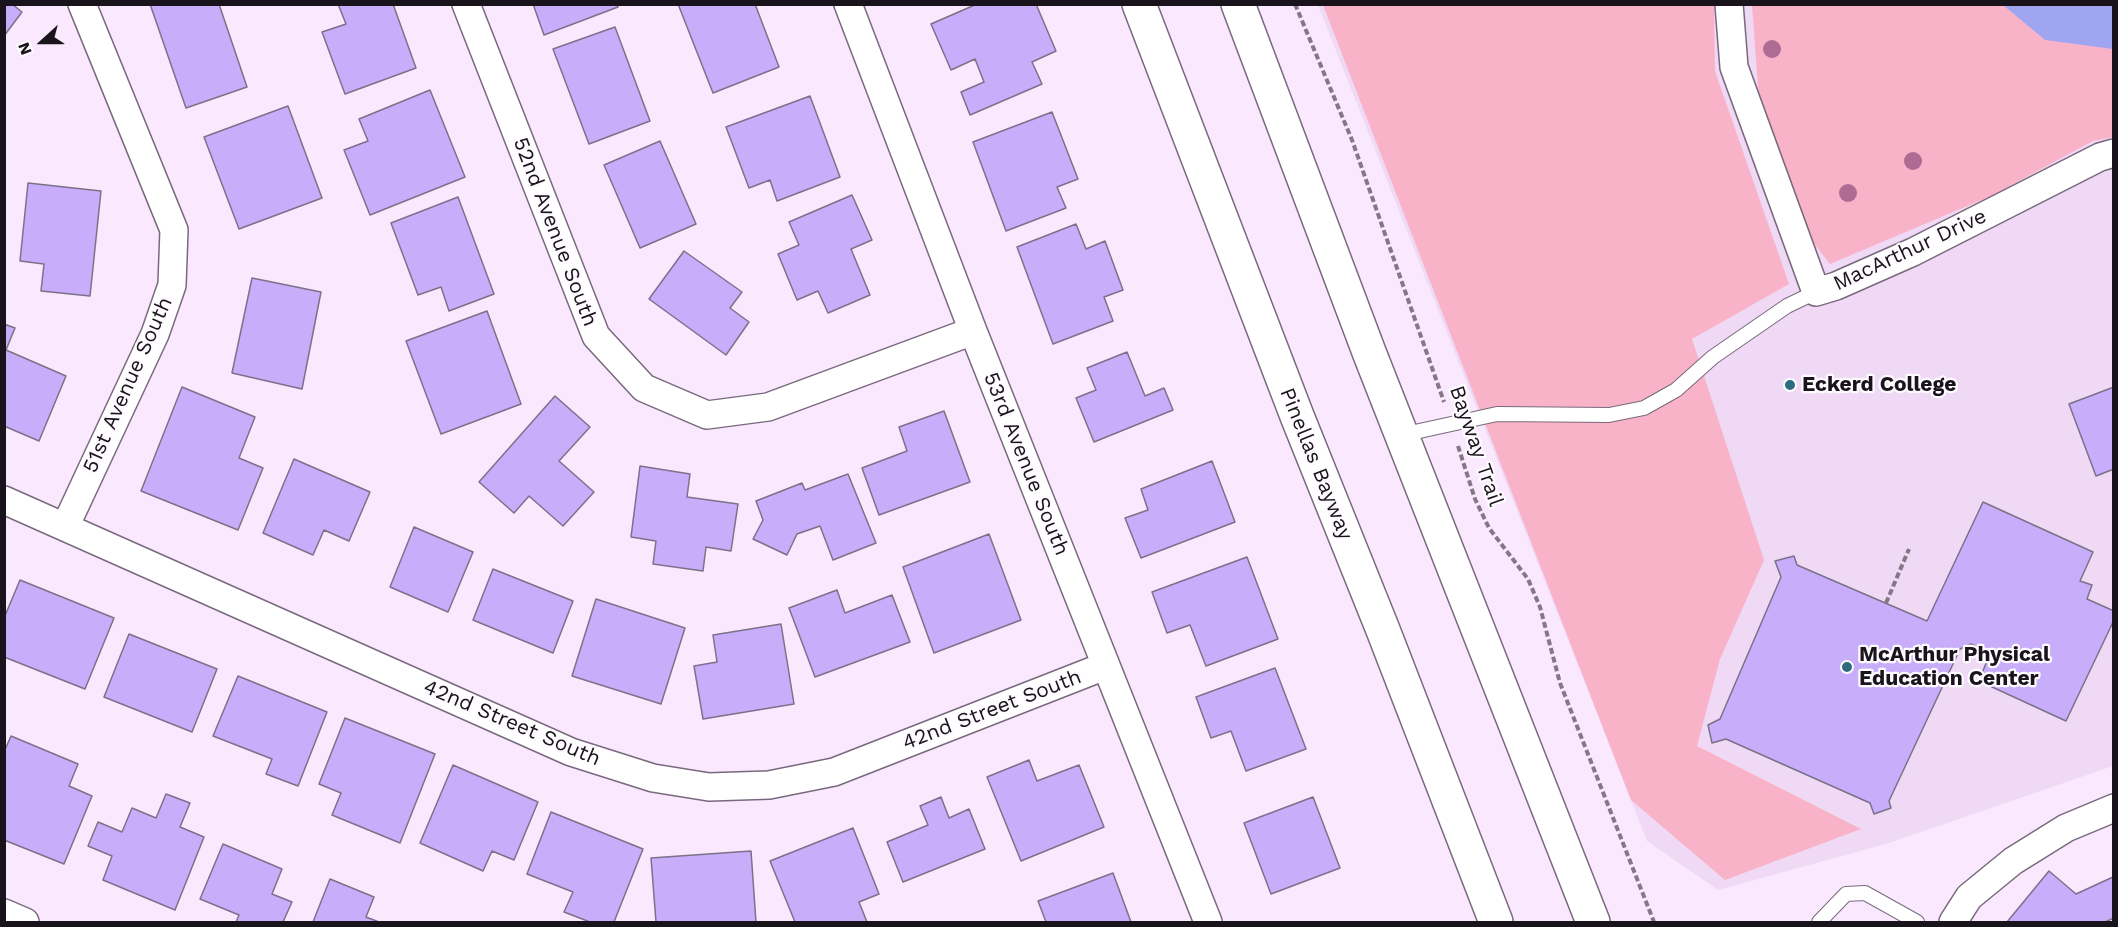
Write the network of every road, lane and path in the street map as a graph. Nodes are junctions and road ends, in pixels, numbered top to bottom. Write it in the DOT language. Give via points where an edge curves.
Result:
graph roads {
  1 [pos="82,4"];
  2 [pos="466,4"];
  3 [pos="848,4"];
  4 [pos="1139,4"];
  5 [pos="1156,4"];
  6 [pos="1238,4"];
  7 [pos="1295,4"];
  8 [pos="1730,4"];
  9 [pos="1175,100"];
  10 [pos="2114,153"];
  11 [pos="1816,292"];
  12 [pos="973,331"];
  13 [pos="1451,424"];
  14 [pos="1401,435"];
  15 [pos="4,500"];
  16 [pos="65,527"];
  17 [pos="1908,549"];
  18 [pos="1886,603"];
  19 [pos="1106,666"];
  20 [pos="2114,808"];
  21 [pos="4,913"];
  22 [pos="25,922"];
  23 [pos="1208,922"];
  24 [pos="1496,922"];
  25 [pos="1593,922"];
  26 [pos="1654,922"];
  27 [pos="1819,922"];
  28 [pos="1917,922"];
  29 [pos="1953,922"];
  1 -- 16 [label="street, 51st Avenue South" via="174,230 172,285 155,334"];
  2 -- 12 [label="street, 52nd Avenue South" via="596,336 644,388 707,415 768,407"];
  3 -- 12 [label="street, 53rd Avenue South"];
  4 -- 9 [label="main road, Pinellas Bayway"];
  5 -- 9 [label="main road"];
  6 -- 14 [label="main road"];
  7 -- 13 [label="path, Bayway Trail" via="1352,140"];
  8 -- 11 [label="street, MacArthur Drive" via="1734,67"];
  9 -- 24 [label="main road, Pinellas Bayway"];
  10 -- 11 [label="street, MacArthur Drive" via="1913,252"];
  11 -- 13 [label="lane" via="1787,306 1713,357 1676,390 1644,408 1609,415 1497,414"];
  12 -- 19 [label="street, 53rd Avenue South"];
  13 -- 14 [label="lane"];
  13 -- 26 [label="path, Bayway Trail" via="1475,499 1489,528 1528,579 1540,607 1560,683"];
  14 -- 25 [label="main road"];
  15 -- 16 [label="street, 42nd Street South"];
  16 -- 19 [label="street, 42nd Street South" via="571,752 653,778 710,787 769,785 834,772"];
  17 -- 18 [label="path"];
  19 -- 23 [label="street, 53rd Avenue South"];
  20 -- 29 [label="street" via="2066,828 2013,861 1969,897"];
  21 -- 22 [label="street"];
  27 -- 28 [label="lane" via="1846,894 1865,893"];
}
